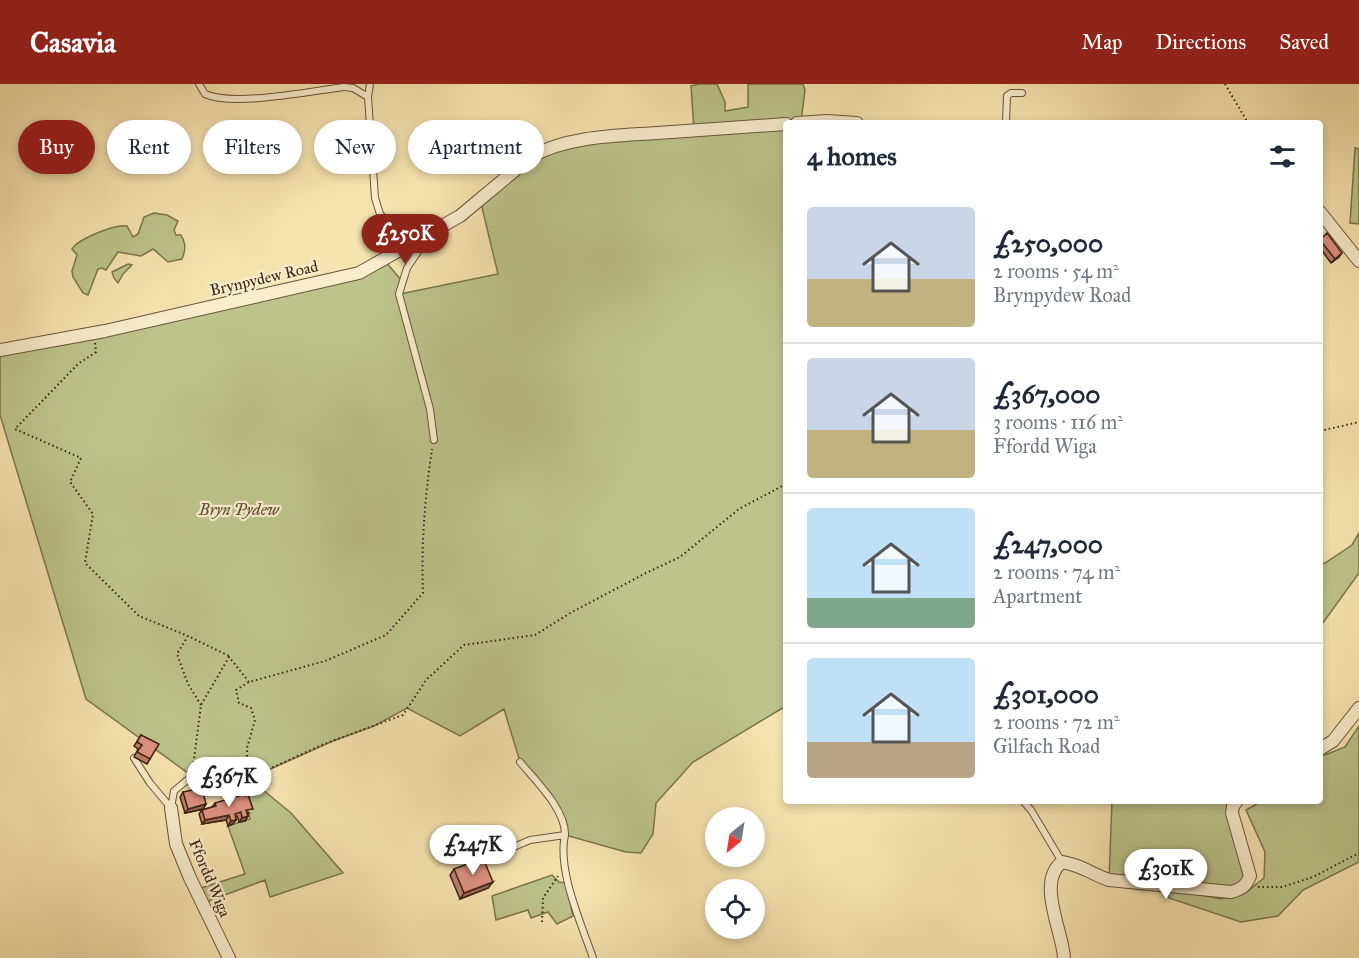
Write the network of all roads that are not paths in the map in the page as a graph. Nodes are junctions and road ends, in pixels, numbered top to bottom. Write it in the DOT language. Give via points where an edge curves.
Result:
graph roads {
  1 [pos="200,84"];
  2 [pos="370,84"];
  3 [pos="1022,93"];
  4 [pos="368,97"];
  5 [pos="1006,120"];
  6 [pos="783,124"];
  7 [pos="1323,216"];
  8 [pos="432,232"];
  9 [pos="407,245"];
  10 [pos="1359,261"];
  11 [pos="0,350"];
  12 [pos="434,440"];
  13 [pos="1359,708"];
  14 [pos="1323,747"];
  15 [pos="134,758"];
  16 [pos="520,762"];
  17 [pos="248,778"];
  18 [pos="1026,804"];
  19 [pos="1235,804"];
  20 [pos="171,808"];
  21 [pos="565,834"];
  22 [pos="486,858"];
  23 [pos="1062,862"];
  24 [pos="229,958"];
  25 [pos="592,958"];
  26 [pos="1064,958"];
  1 -- 4 [label="lane" via="205,94 220,99 344,87"];
  2 -- 4 [label="lane"];
  3 -- 5 [label="lane" via="1007,96"];
  4 -- 9 [label="lane" via="375,198 380,214"];
  6 -- 8 [label="street, Brynpydew Road" via="604,137 544,149 460,216"];
  7 -- 10 [label="street"];
  8 -- 9 [label="street, Brynpydew Road"];
  8 -- 12 [label="lane" via="407,268 399,294 430,409"];
  9 -- 11 [label="street, Brynpydew Road" via="359,273"];
  13 -- 14 [label="street" via="1334,741"];
  15 -- 20 [label="lane"];
  16 -- 21 [label="lane" via="549,796 563,820"];
  17 -- 20 [label="lane" via="226,789 192,776 174,791"];
  18 -- 23 [label="lane"];
  19 -- 23 [label="street" via="1232,813 1250,876 1245,887 1231,892 1109,880 1077,864"];
  20 -- 24 [label="street, Ffordd Wiga" via="176,844"];
  21 -- 22 [label="lane" via="530,840"];
  21 -- 25 [label="lane" via="565,869"];
  23 -- 26 [label="street" via="1056,866 1051,895"];
}
